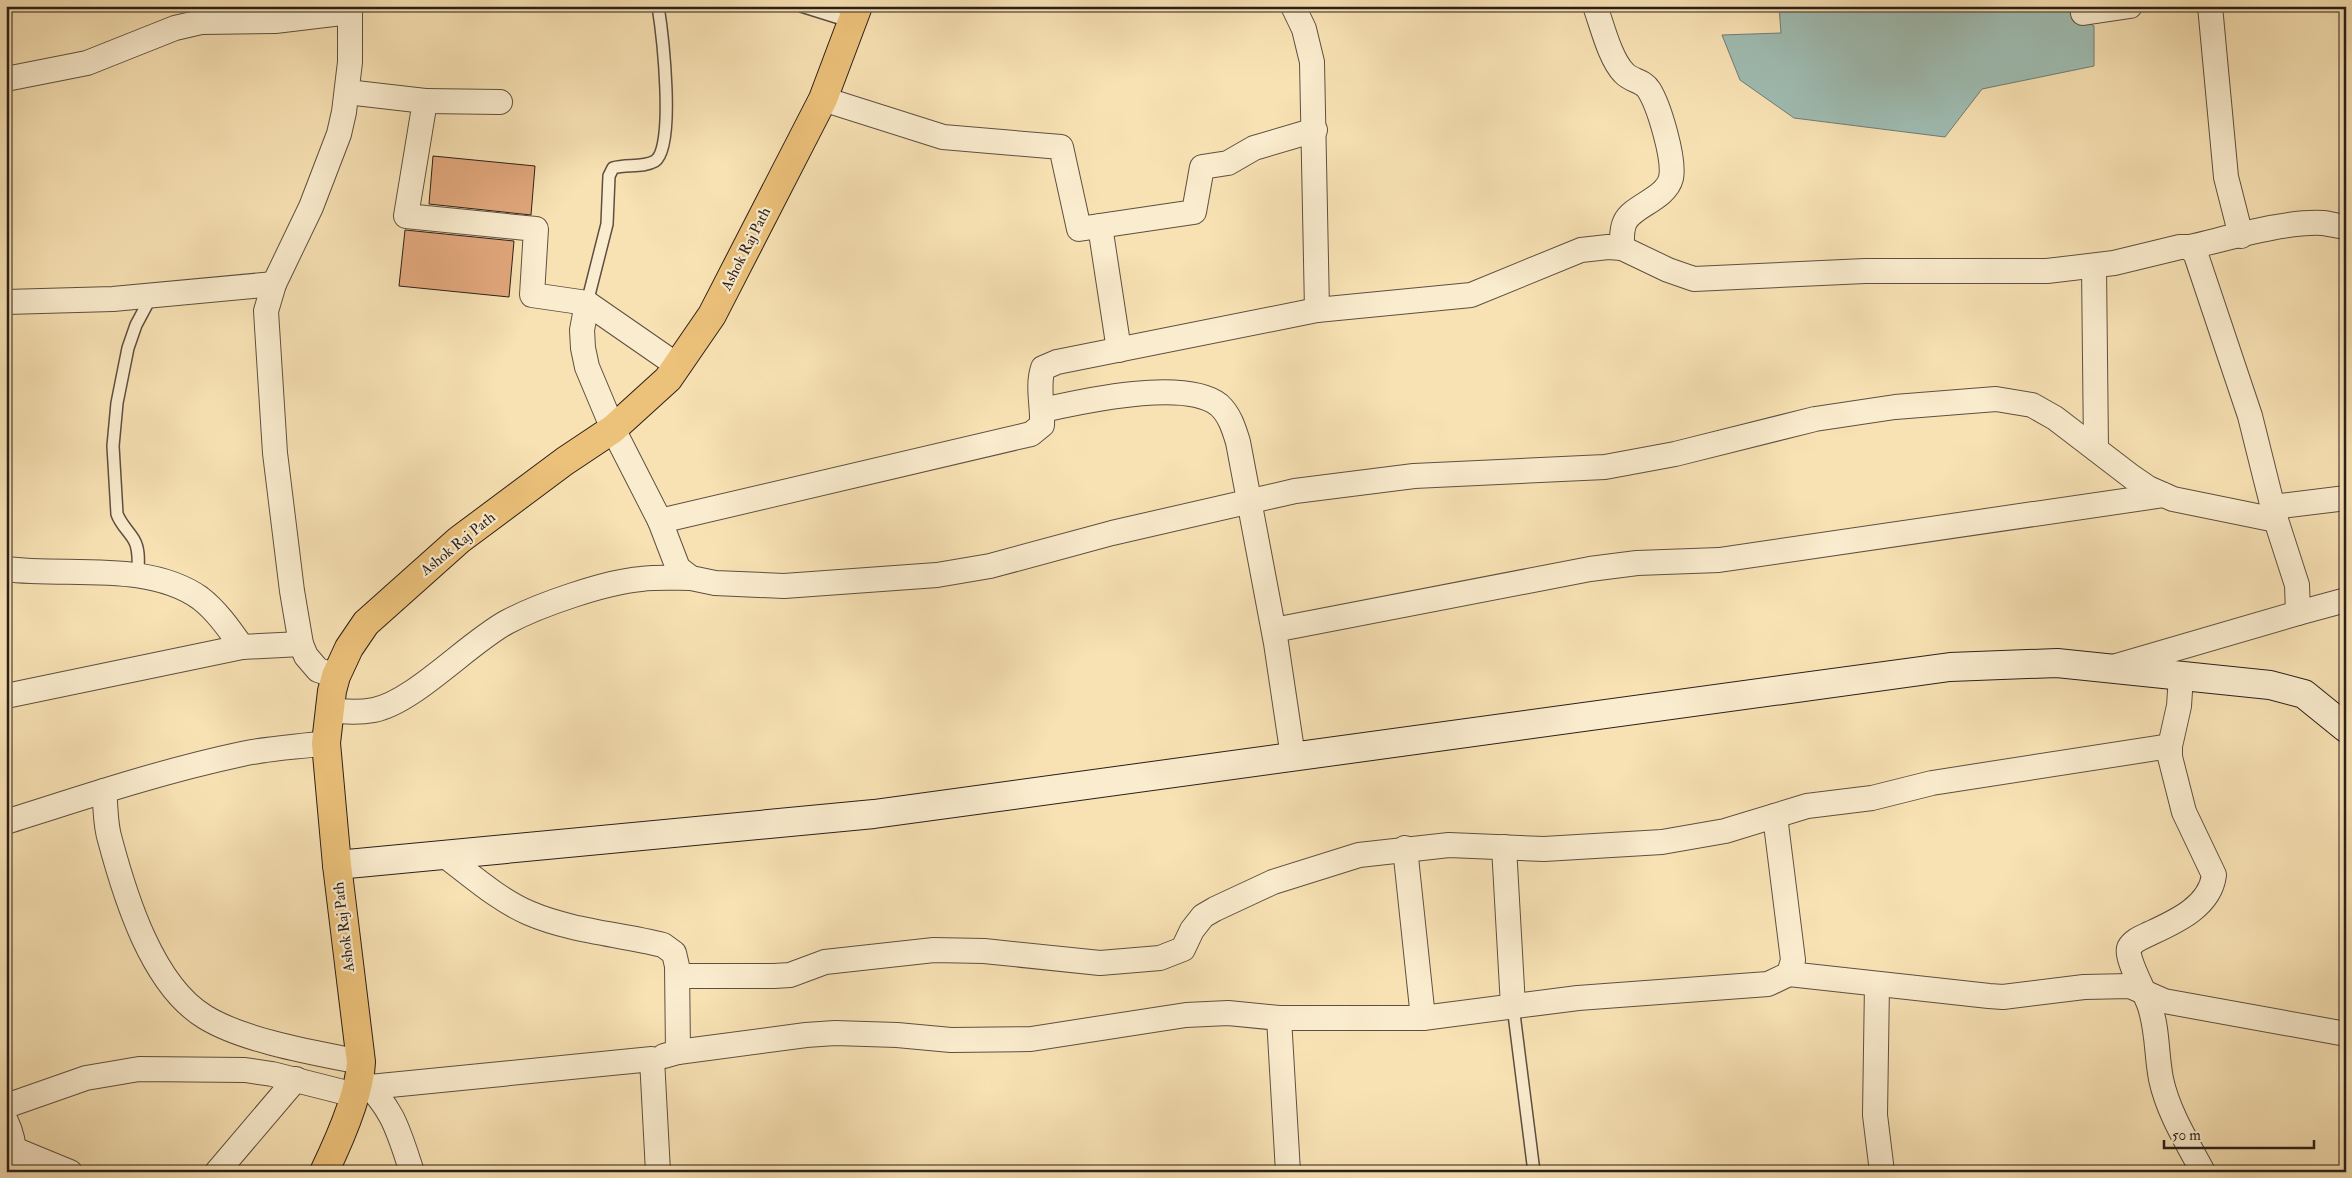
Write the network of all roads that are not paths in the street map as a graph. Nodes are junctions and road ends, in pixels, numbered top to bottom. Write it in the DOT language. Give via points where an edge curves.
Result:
graph roads {
  1 [pos="658,6"];
  2 [pos="801,6"];
  3 [pos="1293,6"];
  4 [pos="1595,6"];
  5 [pos="2130,6"];
  6 [pos="2210,6"];
  7 [pos="350,9"];
  8 [pos="2083,13"];
  9 [pos="855,14"];
  10 [pos="6,79"];
  11 [pos="347,92"];
  12 [pos="823,99"];
  13 [pos="426,101"];
  14 [pos="500,102"];
  15 [pos="1315,130"];
  16 [pos="1100,226"];
  17 [pos="2346,227"];
  18 [pos="2241,236"];
  19 [pos="2190,247"];
  20 [pos="1622,248"];
  21 [pos="2094,267"];
  22 [pos="274,284"];
  23 [pos="152,295"];
  24 [pos="6,302"];
  25 [pos="586,303"];
  26 [pos="1317,310"];
  27 [pos="1119,350"];
  28 [pos="678,366"];
  29 [pos="1043,410"];
  30 [pos="613,429"];
  31 [pos="2096,449"];
  32 [pos="2164,495"];
  33 [pos="2346,498"];
  34 [pos="1249,502"];
  35 [pos="2274,514"];
  36 [pos="660,521"];
  37 [pos="6,569"];
  38 [pos="138,575"];
  39 [pos="691,578"];
  40 [pos="2346,600"];
  41 [pos="2298,613"];
  42 [pos="1274,630"];
  43 [pos="301,644"];
  44 [pos="242,647"];
  45 [pos="2109,668"];
  46 [pos="336,676"];
  47 [pos="2180,676"];
  48 [pos="6,696"];
  49 [pos="328,710"];
  50 [pos="2346,728"];
  51 [pos="326,743"];
  52 [pos="2170,746"];
  53 [pos="1293,756"];
  54 [pos="104,791"];
  55 [pos="1775,816"];
  56 [pos="6,822"];
  57 [pos="1504,847"];
  58 [pos="1405,848"];
  59 [pos="444,855"];
  60 [pos="337,865"];
  61 [pos="1789,974"];
  62 [pos="678,976"];
  63 [pos="1877,984"];
  64 [pos="2145,992"];
  65 [pos="1513,1006"];
  66 [pos="1279,1018"];
  67 [pos="1423,1018"];
  68 [pos="2346,1034"];
  69 [pos="678,1052"];
  70 [pos="652,1059"];
  71 [pos="296,1079"];
  72 [pos="362,1080"];
  73 [pos="6,1106"];
  74 [pos="6,1121"];
  75 [pos="14,1160"];
  76 [pos="70,1172"];
  77 [pos="217,1172"];
  78 [pos="324,1172"];
  79 [pos="412,1172"];
  80 [pos="658,1172"];
  81 [pos="1288,1172"];
  82 [pos="1534,1172"];
  83 [pos="1882,1172"];
  84 [pos="2203,1172"];
  1 -- 25 [label="lane" via="666,70 662,150 656,160 645,165 614,168 609,176 608,224"];
  2 -- 9 [label="lane"];
  3 -- 15 [label="street" via="1310,48"];
  4 -- 20 [label="street" via="1624,73 1642,82 1649,90 1667,137 1671,162 1667,188 1626,220"];
  5 -- 8 [label="street"];
  6 -- 18 [label="street" via="2226,177"];
  7 -- 10 [label="street" via="275,20 201,22 175,28 87,62"];
  7 -- 11 [label="street"];
  9 -- 12 [label="main road, Ashok Raj Path"];
  11 -- 13 [label="street"];
  11 -- 22 [label="street" via="330,160 312,207"];
  12 -- 16 [label="street" via="943,137 1061,147 1079,229"];
  12 -- 28 [label="main road, Ashok Raj Path" via="712,315"];
  13 -- 14 [label="street"];
  13 -- 25 [label="street" via="406,216 536,229 532,295"];
  15 -- 16 [label="street" via="1254,148 1228,163 1202,167 1194,212"];
  15 -- 26 [label="street"];
  16 -- 27 [label="street"];
  17 -- 18 [label="street" via="2305,224"];
  18 -- 19 [label="street"];
  19 -- 21 [label="street"];
  19 -- 35 [label="street" via="2196,255 2250,416"];
  20 -- 21 [label="street" via="1694,279 1865,271 2047,271"];
  20 -- 26 [label="street" via="1581,250 1471,295"];
  21 -- 31 [label="street"];
  22 -- 23 [label="street"];
  22 -- 43 [label="street" via="266,311 272,415 280,500"];
  23 -- 24 [label="street" via="69,302"];
  23 -- 38 [label="lane" via="128,348 114,428 117,514 120,523 136,542"];
  25 -- 28 [label="street"];
  25 -- 30 [label="street" via="583,348 593,384"];
  26 -- 27 [label="street"];
  27 -- 29 [label="street" via="1057,362 1043,368 1039,380"];
  28 -- 30 [label="main road, Ashok Raj Path" via="644,403"];
  29 -- 34 [label="street" via="1109,396 1156,392 1190,396 1217,404 1232,424"];
  29 -- 36 [label="street" via="1042,425 1031,434"];
  30 -- 36 [label="street"];
  30 -- 46 [label="main road, Ashok Raj Path" via="459,540 389,602 366,623"];
  31 -- 32 [label="street" via="2132,478"];
  31 -- 34 [label="street" via="2032,405 1996,399 1970,400 1895,407 1815,420 1675,454 1605,467 1376,480 1295,491"];
  32 -- 35 [label="street" via="2199,506"];
  32 -- 42 [label="street" via="1720,560 1617,565"];
  33 -- 35 [label="street"];
  34 -- 39 [label="street" via="962,572 784,586 715,583"];
  34 -- 42 [label="street"];
  35 -- 41 [label="street" via="2297,585"];
  36 -- 39 [label="street" via="678,568"];
  37 -- 38 [label="street"];
  38 -- 44 [label="street" via="162,580 200,599 226,624"];
  39 -- 49 [label="street" via="632,580 556,602 489,633 394,702 376,710 354,713"];
  40 -- 41 [label="street"];
  41 -- 45 [label="street"];
  42 -- 53 [label="street"];
  43 -- 44 [label="street"];
  43 -- 46 [label="street" via="318,670"];
  44 -- 48 [label="street"];
  45 -- 47 [label="main road"];
  45 -- 53 [label="main road" via="2058,663 1950,667"];
  46 -- 49 [label="main road, Ashok Raj Path"];
  47 -- 50 [label="main road" via="2270,685 2304,694"];
  47 -- 52 [label="street" via="2179,706"];
  49 -- 51 [label="main road, Ashok Raj Path"];
  51 -- 54 [label="street" via="244,753"];
  51 -- 60 [label="main road, Ashok Raj Path"];
  52 -- 55 [label="street" via="1932,783 1887,795 1807,806"];
  52 -- 64 [label="street" via="2184,812 2214,875 2213,886 2208,896 2192,910 2134,942 2128,950"];
  53 -- 59 [label="main road" via="874,814"];
  54 -- 56 [label="street"];
  54 -- 72 [label="street" via="109,839 133,914 154,957 182,997 204,1016 221,1025 279,1044"];
  55 -- 57 [label="street" via="1726,831 1662,842 1544,849"];
  55 -- 61 [label="street" via="1792,939 1793,960"];
  57 -- 58 [label="street" via="1470,844"];
  57 -- 65 [label="street"];
  58 -- 62 [label="street" via="1335,861 1250,892 1203,916 1183,949 1160,958 1100,963 984,951 934,950 825,962 774,976"];
  58 -- 67 [label="street"];
  59 -- 60 [label="main road"];
  59 -- 62 [label="street" via="494,893 530,913 663,945 674,953"];
  60 -- 72 [label="main road, Ashok Raj Path"];
  61 -- 63 [label="street"];
  61 -- 65 [label="street" via="1768,984"];
  62 -- 69 [label="street"];
  63 -- 64 [label="street" via="1996,996 2111,985 2130,986"];
  63 -- 83 [label="street" via="1875,1115"];
  64 -- 68 [label="street" via="2172,1003"];
  64 -- 84 [label="street" via="2153,1016 2161,1078 2167,1098"];
  65 -- 67 [label="street"];
  65 -- 82 [label="lane"];
  66 -- 67 [label="street"];
  66 -- 69 [label="street" via="1186,1015 1031,1039 951,1040 883,1034 825,1034"];
  66 -- 81 [label="street"];
  69 -- 70 [label="street"];
  70 -- 72 [label="street"];
  70 -- 80 [label="street"];
  71 -- 72 [label="street"];
  71 -- 73 [label="street" via="245,1070 139,1069 86,1078"];
  71 -- 77 [label="street"];
  72 -- 78 [label="main road, Ashok Raj Path"];
  72 -- 79 [label="street" via="384,1103 396,1123"];
  74 -- 75 [label="street" via="12,1134"];
  75 -- 76 [label="street"];
}
